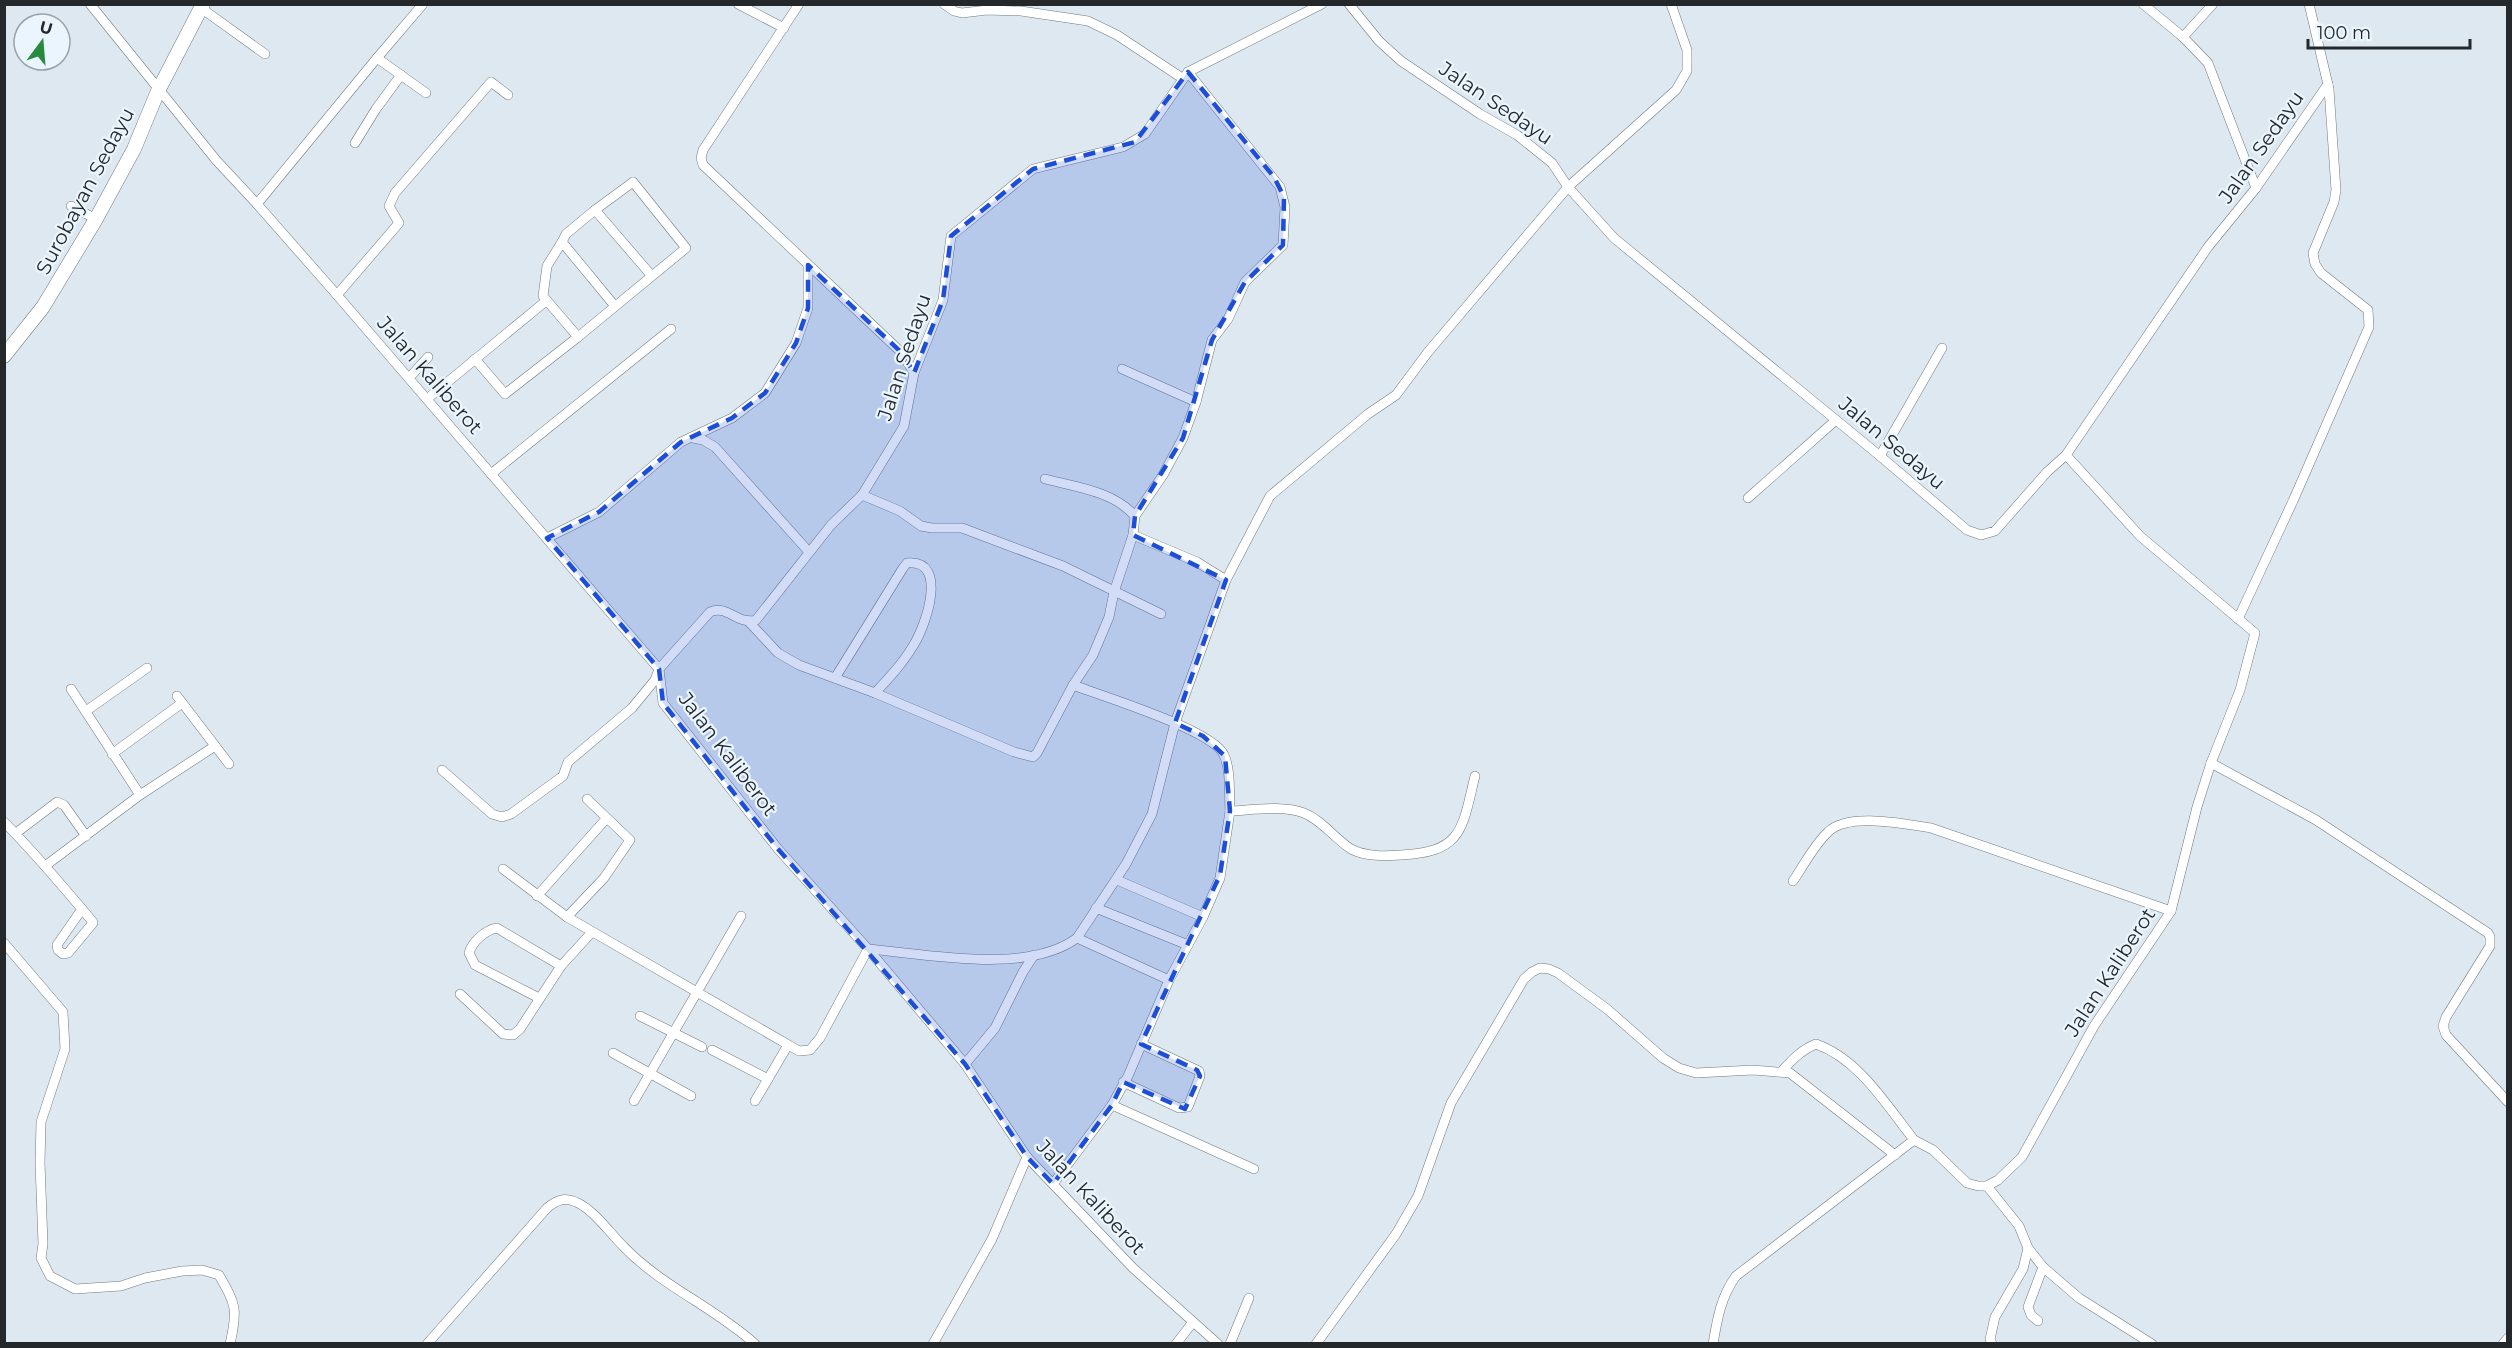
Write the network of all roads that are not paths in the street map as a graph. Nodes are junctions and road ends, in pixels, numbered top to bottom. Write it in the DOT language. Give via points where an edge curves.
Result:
graph roads {
  1 [pos="90,4"];
  2 [pos="423,4"];
  3 [pos="738,4"];
  4 [pos="799,4"];
  5 [pos="944,4"];
  6 [pos="1044,4"];
  7 [pos="1322,4"];
  8 [pos="1349,4"];
  9 [pos="1671,4"];
  10 [pos="2143,4"];
  11 [pos="2213,4"];
  12 [pos="2309,4"];
  13 [pos="202,6"];
  14 [pos="1037,13"];
  15 [pos="784,28"];
  16 [pos="2183,37"];
  17 [pos="265,54"];
  18 [pos="376,58"];
  19 [pos="401,75"];
  20 [pos="1185,75"];
  21 [pos="2328,84"];
  22 [pos="158,92"];
  23 [pos="426,93"];
  24 [pos="508,95"];
  25 [pos="355,143"];
  26 [pos="1568,188"];
  27 [pos="2256,188"];
  28 [pos="257,204"];
  29 [pos="71,206"];
  30 [pos="595,210"];
  31 [pos="96,219"];
  32 [pos="562,242"];
  33 [pos="808,265"];
  34 [pos="651,275"];
  35 [pos="337,295"];
  36 [pos="546,301"];
  37 [pos="614,305"];
  38 [pos="671,329"];
  39 [pos="578,337"];
  40 [pos="1942,348"];
  41 [pos="4,356"];
  42 [pos="428,357"];
  43 [pos="475,359"];
  44 [pos="1122,369"];
  45 [pos="914,373"];
  46 [pos="409,378"];
  47 [pos="427,399"];
  48 [pos="1196,402"];
  49 [pos="1836,420"];
  50 [pos="692,438"];
  51 [pos="2066,454"];
  52 [pos="1881,456"];
  53 [pos="491,474"];
  54 [pos="1045,479"];
  55 [pos="862,495"];
  56 [pos="1748,498"];
  57 [pos="1135,516"];
  58 [pos="1134,535"];
  59 [pos="547,538"];
  60 [pos="809,552"];
  61 [pos="1226,580"];
  62 [pos="1114,592"];
  63 [pos="1161,614"];
  64 [pos="2238,619"];
  65 [pos="749,622"];
  66 [pos="147,668"];
  67 [pos="659,669"];
  68 [pos="835,678"];
  69 [pos="1073,684"];
  70 [pos="70,689"];
  71 [pos="875,693"];
  72 [pos="86,711"];
  73 [pos="1175,723"];
  74 [pos="215,746"];
  75 [pos="112,754"];
  76 [pos="2211,763"];
  77 [pos="229,764"];
  78 [pos="442,770"];
  79 [pos="1475,776"];
  80 [pos="140,795"];
  81 [pos="587,799"];
  82 [pos="1230,811"];
  83 [pos="606,819"];
  84 [pos="4,822"];
  85 [pos="16,833"];
  86 [pos="86,836"];
  87 [pos="45,866"];
  88 [pos="503,869"];
  89 [pos="1117,880"];
  90 [pos="1792,881"];
  91 [pos="537,896"];
  92 [pos="1096,908"];
  93 [pos="82,909"];
  94 [pos="2172,911"];
  95 [pos="741,916"];
  96 [pos="567,917"];
  97 [pos="1203,917"];
  98 [pos="592,932"];
  99 [pos="1077,938"];
  100 [pos="4,943"];
  101 [pos="1188,945"];
  102 [pos="868,949"];
  103 [pos="1034,955"];
  104 [pos="561,966"];
  105 [pos="1168,980"];
  106 [pos="698,992"];
  107 [pos="460,994"];
  108 [pos="538,998"];
  109 [pos="640,1016"];
  110 [pos="674,1032"];
  111 [pos="1141,1044"];
  112 [pos="788,1045"];
  113 [pos="702,1047"];
  114 [pos="712,1050"];
  115 [pos="613,1053"];
  116 [pos="965,1064"];
  117 [pos="1781,1072"];
  118 [pos="650,1073"];
  119 [pos="768,1079"];
  120 [pos="1123,1082"];
  121 [pos="691,1096"];
  122 [pos="634,1101"];
  123 [pos="755,1101"];
  124 [pos="2508,1102"];
  125 [pos="1112,1105"];
  126 [pos="1914,1140"];
  127 [pos="1895,1155"];
  128 [pos="1026,1157"];
  129 [pos="1254,1169"];
  130 [pos="1053,1184"];
  131 [pos="1988,1186"];
  132 [pos="2028,1248"];
  133 [pos="2043,1267"];
  134 [pos="1249,1298"];
  135 [pos="2038,1321"];
  136 [pos="1193,1322"];
  137 [pos="2508,1338"];
  138 [pos="1989,1342"];
  139 [pos="230,1344"];
  140 [pos="427,1344"];
  141 [pos="755,1344"];
  142 [pos="933,1344"];
  143 [pos="1176,1344"];
  144 [pos="1218,1344"];
  145 [pos="1230,1344"];
  146 [pos="1316,1344"];
  147 [pos="1713,1344"];
  148 [pos="2152,1344"];
  149 [pos="2503,1344"];
  1 -- 22 [label="street, Jalan Kaliberot"];
  2 -- 18 [label="street"];
  3 -- 15 [label="street"];
  4 -- 15 [label="street"];
  5 -- 14 [label="street" via="962,12"];
  6 -- 14 [label="street"];
  7 -- 20 [label="street"];
  8 -- 26 [label="street, Jalan Sedayu" via="1389,51 1516,135 1552,163"];
  9 -- 26 [label="street" via="1687,50 1687,71 1676,90"];
  10 -- 16 [label="street"];
  11 -- 16 [label="street"];
  12 -- 21 [label="street"];
  13 -- 17 [label="street"];
  13 -- 22 [label="main road, Surobayan Sedayu"];
  14 -- 20 [label="street" via="1088,21"];
  15 -- 33 [label="street" via="701,158 703,165"];
  16 -- 27 [label="street" via="2208,63"];
  18 -- 19 [label="street"];
  18 -- 28 [label="street"];
  19 -- 23 [label="street"];
  19 -- 25 [label="street"];
  20 -- 45 [label="street, Jalan Sedayu" via="1145,134 1135,142 1033,169 951,236 943,300"];
  20 -- 48 [label="street" via="1274,177 1286,207 1283,245 1245,282 1228,319 1212,340"];
  21 -- 27 [label="street, Jalan Sedayu"];
  21 -- 64 [label="street" via="2336,196 2313,253 2322,273 2368,310 2369,327"];
  22 -- 28 [label="street, Jalan Kaliberot"];
  22 -- 31 [label="main road, Surobayan Sedayu" via="134,149"];
  24 -- 35 [label="street" via="491,82 395,193 389,206 399,223"];
  26 -- 49 [label="street, Jalan Sedayu" via="1614,238"];
  26 -- 61 [label="street" via="1396,395 1270,496"];
  27 -- 51 [label="street, Jalan Sedayu" via="2208,247"];
  28 -- 35 [label="street, Jalan Kaliberot"];
  29 -- 31 [label="street"];
  30 -- 32 [label="street"];
  30 -- 34 [label="street"];
  30 -- 34 [label="street" via="633,182 686,248"];
  31 -- 41 [label="main road, Surobayan Sedayu" via="43,307"];
  32 -- 36 [label="street" via="547,266 543,292"];
  32 -- 37 [label="street"];
  33 -- 45 [label="street" via="902,353"];
  33 -- 50 [label="street" via="808,308 796,343 780,371 765,393 732,418"];
  34 -- 37 [label="street"];
  35 -- 46 [label="street, Jalan Kaliberot"];
  36 -- 39 [label="street"];
  36 -- 43 [label="street"];
  37 -- 39 [label="street"];
  38 -- 53 [label="street"];
  39 -- 43 [label="street" via="505,394"];
  40 -- 52 [label="street"];
  42 -- 46 [label="street"];
  43 -- 47 [label="street"];
  44 -- 48 [label="street"];
  45 -- 55 [label="street, Jalan Sedayu" via="904,426"];
  46 -- 47 [label="street, Jalan Kaliberot"];
  47 -- 53 [label="street, Jalan Kaliberot"];
  48 -- 57 [label="street" via="1178,448"];
  49 -- 52 [label="street, Jalan Sedayu"];
  49 -- 56 [label="street"];
  50 -- 59 [label="street" via="681,442 599,512"];
  50 -- 60 [label="street" via="715,447"];
  51 -- 52 [label="street, Jalan Sedayu" via="1995,531 1981,536 1967,530"];
  51 -- 64 [label="street, Jalan Kaliberot" via="2140,536"];
  53 -- 59 [label="street, Jalan Kaliberot"];
  54 -- 57 [label="street" via="1102,494 1127,507"];
  55 -- 60 [label="street, Jalan Sedayu"];
  55 -- 62 [label="street" via="900,511 921,526 962,528 1063,566"];
  57 -- 58 [label="street"];
  58 -- 61 [label="street" via="1197,562"];
  58 -- 62 [label="street"];
  59 -- 67 [label="street, Jalan Kaliberot"];
  60 -- 65 [label="street, Jalan Sedayu" via="763,614"];
  61 -- 73 [label="street"];
  62 -- 63 [label="street"];
  62 -- 69 [label="street" via="1109,617 1093,656"];
  64 -- 76 [label="street, Jalan Kaliberot" via="2255,633 2252,651"];
  65 -- 67 [label="street" via="722,610 710,612"];
  65 -- 68 [label="street" via="778,653"];
  66 -- 72 [label="street"];
  67 -- 78 [label="street" via="632,708 568,762 563,776 511,814 492,814"];
  67 -- 102 [label="street, Jalan Kaliberot" via="663,703 778,849"];
  68 -- 71 [label="street"];
  68 -- 71 [label="street" via="903,568 912,563 929,571 932,578 924,623 913,647"];
  69 -- 71 [label="street" via="1033,757"];
  69 -- 73 [label="street"];
  70 -- 72 [label="street"];
  72 -- 75 [label="street"];
  73 -- 82 [label="street" via="1203,736 1222,751 1227,763"];
  73 -- 89 [label="street" via="1152,814"];
  74 -- 75 [label="street" via="180,700"];
  74 -- 77 [label="street"];
  74 -- 80 [label="street"];
  75 -- 80 [label="street"];
  76 -- 94 [label="street, Jalan Kaliberot"];
  76 -- 124 [label="street" via="2316,820 2488,933 2490,946 2443,1026 2446,1035"];
  79 -- 82 [label="street" via="1463,825 1451,841 1432,853 1381,856 1361,852 1305,814 1286,810"];
  80 -- 86 [label="street"];
  81 -- 83 [label="street"];
  82 -- 97 [label="street" via="1220,875"];
  83 -- 91 [label="street"];
  83 -- 96 [label="street" via="630,840 604,878"];
  84 -- 85 [label="street"];
  85 -- 86 [label="street" via="57,802 64,805"];
  85 -- 87 [label="street"];
  86 -- 87 [label="street"];
  87 -- 93 [label="street"];
  88 -- 91 [label="street"];
  89 -- 92 [label="street"];
  89 -- 97 [label="street"];
  90 -- 94 [label="street" via="1827,832 1837,825 1851,820 1889,822 1931,828"];
  91 -- 96 [label="street"];
  92 -- 99 [label="street"];
  92 -- 101 [label="street"];
  93 -- 93 [label="street" via="93,925 63,954 57,945"];
  94 -- 131 [label="street, Jalan Kaliberot" via="2094,1026 2018,1163"];
  95 -- 106 [label="street"];
  96 -- 98 [label="street"];
  97 -- 101 [label="street"];
  98 -- 104 [label="street"];
  98 -- 106 [label="street"];
  99 -- 103 [label="street"];
  99 -- 105 [label="street"];
  100 -- 139 [label="street" via="63,1012 65,1048 41,1122 41,1258 50,1276 75,1290 121,1286 182,1271 202,1270 219,1275 235,1302 236,1321"];
  101 -- 105 [label="street"];
  102 -- 103 [label="street" via="986,960"];
  102 -- 112 [label="street" via="815,1045 806,1052"];
  102 -- 116 [label="street, Jalan Kaliberot"];
  103 -- 116 [label="street" via="995,1028"];
  104 -- 108 [label="street"];
  104 -- 108 [label="street" via="497,927 473,944 469,953 475,965"];
  105 -- 111 [label="street"];
  106 -- 110 [label="street"];
  106 -- 112 [label="street"];
  107 -- 108 [label="street" via="508,1035 520,1029"];
  109 -- 110 [label="street"];
  110 -- 113 [label="street"];
  110 -- 118 [label="street"];
  111 -- 120 [label="street"];
  111 -- 120 [label="street" via="1199,1071 1188,1107 1179,1108"];
  112 -- 119 [label="street"];
  114 -- 119 [label="street"];
  115 -- 118 [label="street"];
  116 -- 128 [label="street, Jalan Kaliberot"];
  117 -- 126 [label="street" via="1797,1054 1816,1044 1833,1050 1861,1075"];
  117 -- 127 [label="street" via="1790,1073 1808,1086"];
  117 -- 146 [label="street" via="1714,1074 1679,1068 1558,973 1540,968 1524,979 1452,1102 1418,1196 1396,1234"];
  118 -- 121 [label="street"];
  118 -- 122 [label="street"];
  119 -- 123 [label="street"];
  120 -- 125 [label="street"];
  125 -- 129 [label="street"];
  125 -- 130 [label="street"];
  126 -- 127 [label="street"];
  126 -- 131 [label="street" via="1933,1150 1967,1183"];
  127 -- 147 [label="street" via="1736,1276 1723,1298"];
  128 -- 130 [label="street, Jalan Kaliberot"];
  128 -- 142 [label="street" via="992,1239"];
  130 -- 136 [label="street, Jalan Kaliberot" via="1133,1268"];
  131 -- 132 [label="street" via="2019,1226"];
  132 -- 133 [label="street"];
  132 -- 138 [label="street" via="2024,1269 1995,1317"];
  133 -- 135 [label="street" via="2028,1307"];
  133 -- 148 [label="street" via="2079,1298"];
  134 -- 145 [label="street"];
  136 -- 143 [label="street"];
  136 -- 144 [label="street, Jalan Kaliberot"];
  137 -- 149 [label="street"];
  140 -- 141 [label="street" via="547,1208 566,1199 585,1207 638,1262 736,1327"];
}
